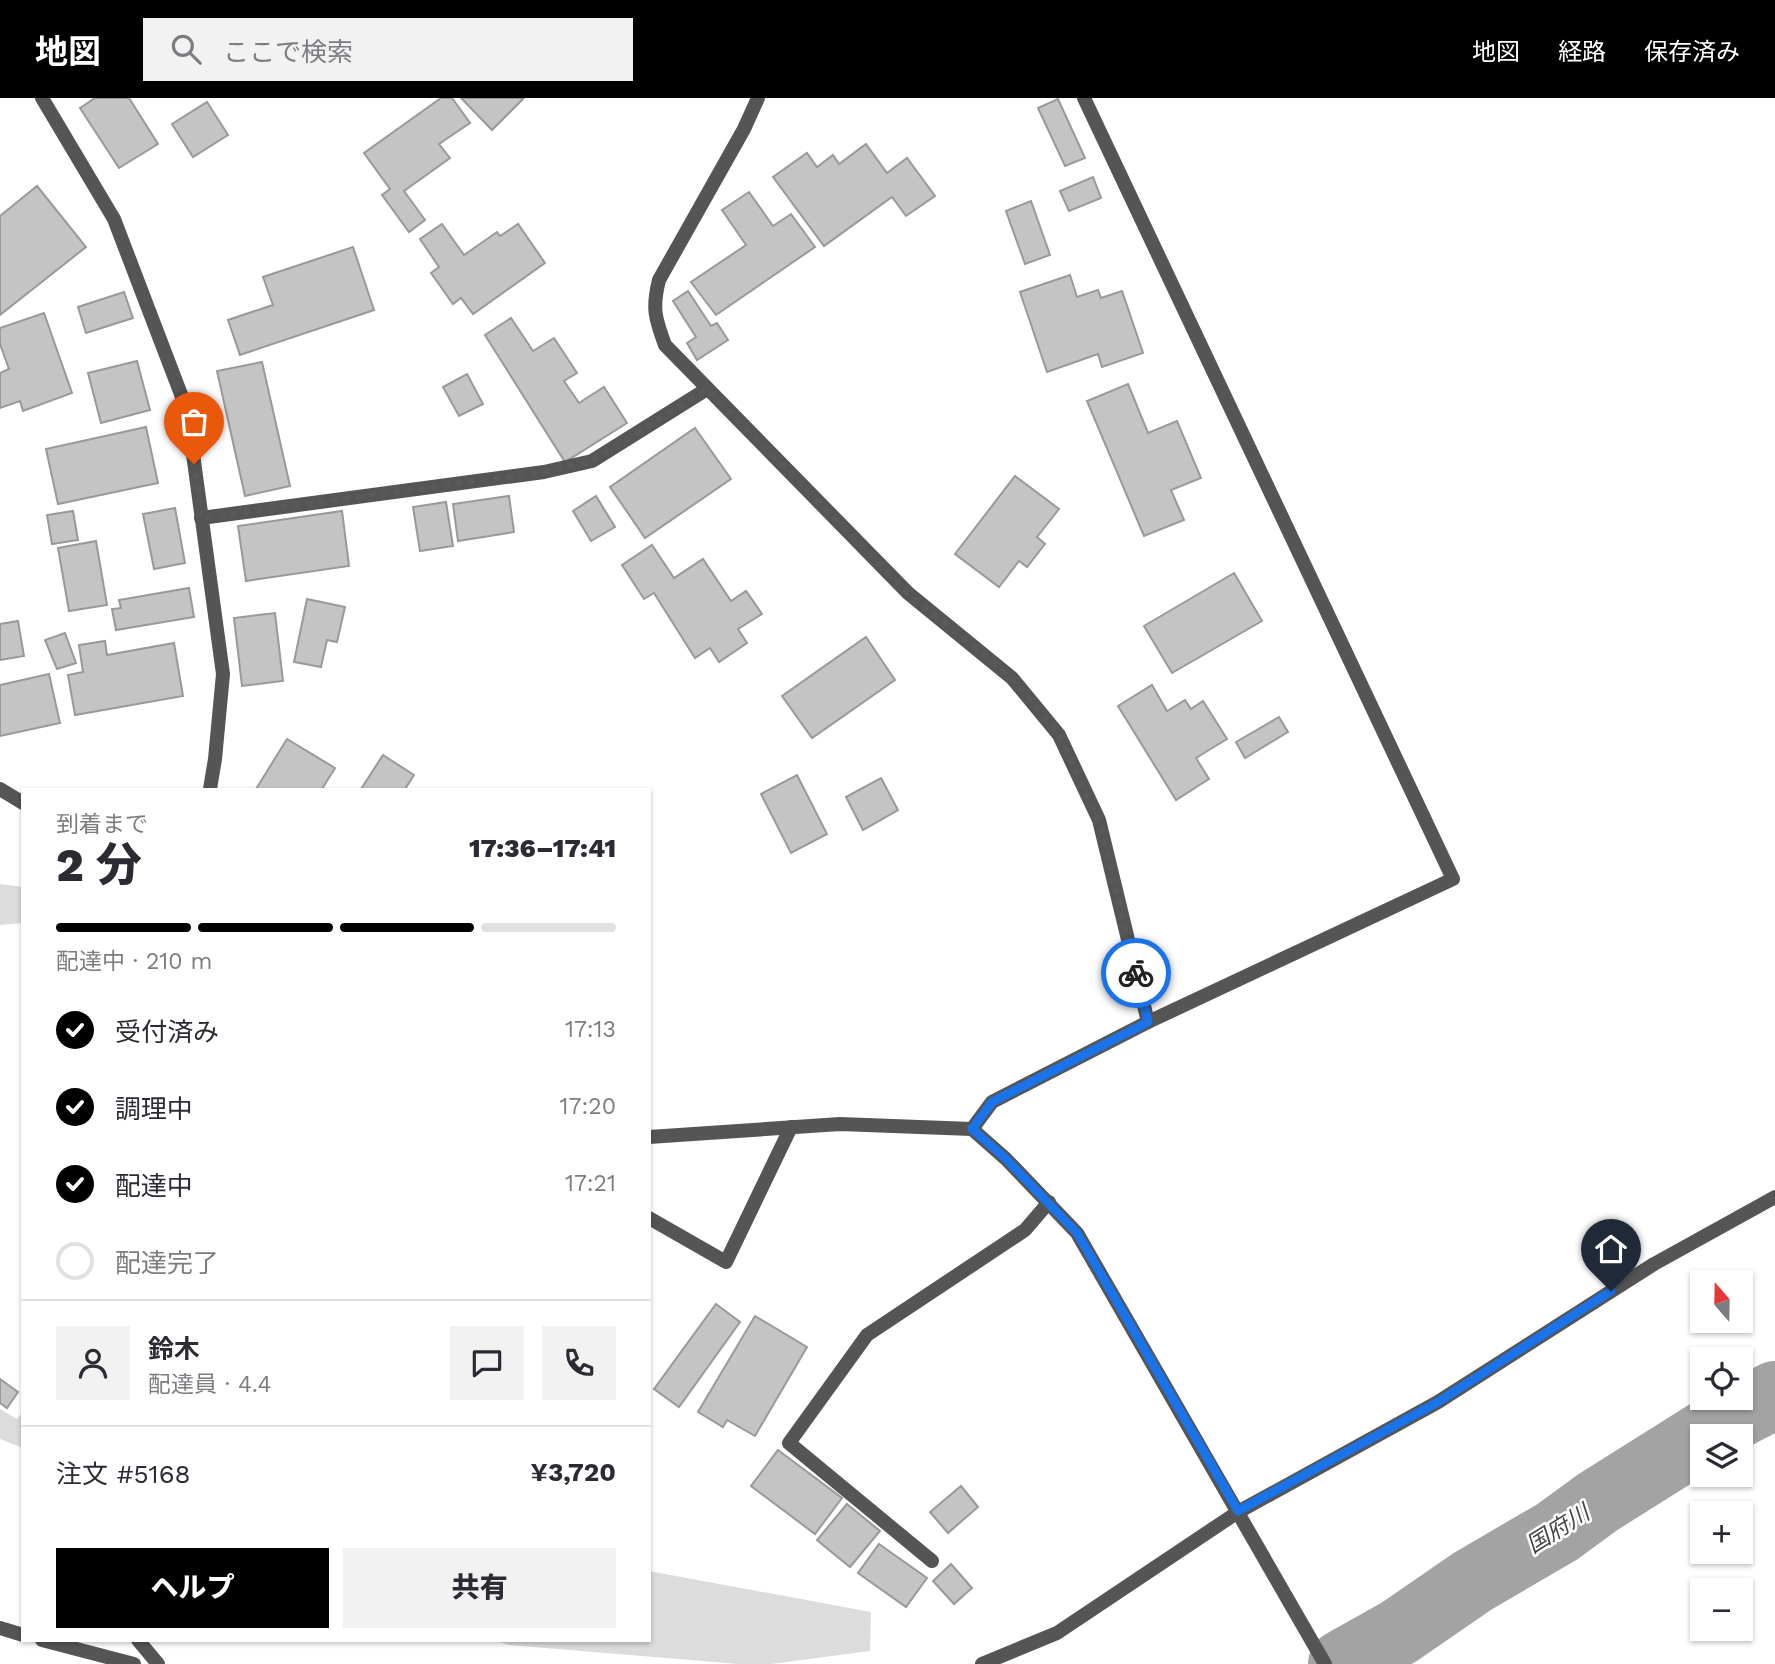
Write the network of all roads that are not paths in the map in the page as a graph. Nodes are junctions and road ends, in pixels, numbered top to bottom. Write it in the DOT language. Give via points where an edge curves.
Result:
graph roads {
  1 [pos="42,98"];
  2 [pos="758,98"];
  3 [pos="1084,98"];
  4 [pos="707,389"];
  5 [pos="201,518"];
  6 [pos="210,788"];
  7 [pos="0,789"];
  8 [pos="21,802"];
  9 [pos="1148,1022"];
  10 [pos="791,1127"];
  11 [pos="972,1129"];
  12 [pos="651,1138"];
  13 [pos="1775,1197"];
  14 [pos="1049,1202"];
  15 [pos="651,1219"];
  16 [pos="1238,1511"];
  17 [pos="932,1561"];
  18 [pos="0,1628"];
  19 [pos="21,1633"];
  20 [pos="50,1642"];
  21 [pos="140,1642"];
  22 [pos="135,1664"];
  23 [pos="158,1664"];
  24 [pos="982,1664"];
  25 [pos="1325,1664"];
  1 -- 5 [label="street" via="114,219 187,410"];
  2 -- 4 [label="street" via="659,280 654,302 665,345"];
  3 -- 9 [label="street" via="1453,879"];
  4 -- 5 [label="street" via="592,461 544,472"];
  4 -- 9 [label="street" via="908,593 1012,678 1059,735 1099,820"];
  5 -- 6 [label="street" via="223,674"];
  7 -- 8 [label="street"];
  9 -- 11 [label="street" via="992,1102"];
  10 -- 11 [label="street" via="840,1124"];
  10 -- 12 [label="street"];
  10 -- 15 [label="street" via="726,1262"];
  11 -- 14 [label="street"];
  13 -- 16 [label="street" via="1654,1264 1438,1402"];
  14 -- 16 [label="street" via="1077,1233"];
  14 -- 17 [label="street" via="1026,1230 867,1335 789,1443"];
  16 -- 24 [label="street" via="1057,1633"];
  16 -- 25 [label="street"];
  18 -- 19 [label="street"];
  20 -- 22 [label="street"];
  21 -- 23 [label="street"];
}
